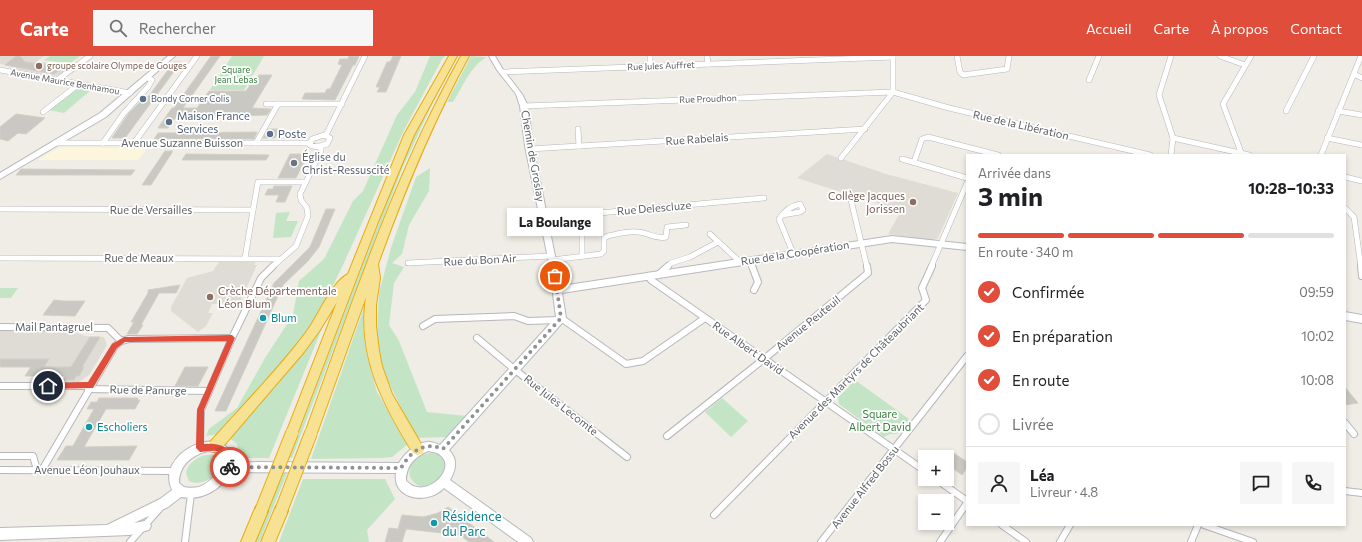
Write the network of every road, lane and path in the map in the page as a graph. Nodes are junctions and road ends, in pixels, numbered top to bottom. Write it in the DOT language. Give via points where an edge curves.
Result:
graph roads {
  1 [pos="90,56"];
  2 [pos="172,56"];
  3 [pos="197,56"];
  4 [pos="365,56"];
  5 [pos="453,56"];
  6 [pos="465,56"];
  7 [pos="492,56"];
  8 [pos="650,56"];
  9 [pos="707,56"];
  10 [pos="893,56"];
  11 [pos="957,56"];
  12 [pos="1009,56"];
  13 [pos="1100,56"];
  14 [pos="1171,56"];
  15 [pos="1220,56"];
  16 [pos="1251,56"];
  17 [pos="1314,56"];
  18 [pos="1361,59"];
  19 [pos="708,64"];
  20 [pos="1246,65"];
  21 [pos="650,66"];
  22 [pos="0,70"];
  23 [pos="502,72"];
  24 [pos="1354,74"];
  25 [pos="148,78"];
  26 [pos="1362,78"];
  27 [pos="57,80"];
  28 [pos="1089,80"];
  29 [pos="79,84"];
  30 [pos="893,92"];
  31 [pos="130,93"];
  32 [pos="266,104"];
  33 [pos="278,104"];
  34 [pos="342,104"];
  35 [pos="524,106"];
  36 [pos="1286,111"];
  37 [pos="1338,111"];
  38 [pos="43,112"];
  39 [pos="1362,115"];
  40 [pos="578,129"];
  41 [pos="865,129"];
  42 [pos="326,135"];
  43 [pos="1173,138"];
  44 [pos="1327,138"];
  45 [pos="55,143"];
  46 [pos="103,143"];
  47 [pos="134,143"];
  48 [pos="256,143"];
  49 [pos="309,143"];
  50 [pos="1362,145"];
  51 [pos="579,146"];
  52 [pos="321,147"];
  53 [pos="529,149"];
  54 [pos="973,149"];
  55 [pos="972,154"];
  56 [pos="994,154"];
  57 [pos="1146,154"];
  58 [pos="1171,154"];
  59 [pos="1242,154"];
  60 [pos="1321,154"];
  61 [pos="841,158"];
  62 [pos="902,159"];
  63 [pos="914,162"];
  64 [pos="0,176"];
  65 [pos="1346,177"];
  66 [pos="966,178"];
  67 [pos="966,181"];
  68 [pos="1362,181"];
  69 [pos="305,182"];
  70 [pos="850,196"];
  71 [pos="764,198"];
  72 [pos="0,209"];
  73 [pos="1346,209"];
  74 [pos="254,210"];
  75 [pos="782,215"];
  76 [pos="1353,216"];
  77 [pos="544,218"];
  78 [pos="1362,218"];
  79 [pos="686,225"];
  80 [pos="582,234"];
  81 [pos="710,234"];
  82 [pos="718,242"];
  83 [pos="862,242"];
  84 [pos="941,245"];
  85 [pos="966,247"];
  86 [pos="793,254"];
  87 [pos="582,256"];
  88 [pos="0,258"];
  89 [pos="244,258"];
  90 [pos="552,258"];
  91 [pos="279,260"];
  92 [pos="750,260"];
  93 [pos="740,262"];
  94 [pos="1361,262"];
  95 [pos="373,263"];
  96 [pos="408,263"];
  97 [pos="352,275"];
  98 [pos="658,275"];
  99 [pos="648,276"];
  100 [pos="1362,276"];
  101 [pos="557,290"];
  102 [pos="754,290"];
  103 [pos="1346,316"];
  104 [pos="560,317"];
  105 [pos="705,318"];
  106 [pos="1362,319"];
  107 [pos="423,326"];
  108 [pos="0,327"];
  109 [pos="232,338"];
  110 [pos="477,338"];
  111 [pos="120,341"];
  112 [pos="966,357"];
  113 [pos="764,359"];
  114 [pos="514,369"];
  115 [pos="0,386"];
  116 [pos="89,387"];
  117 [pos="208,391"];
  118 [pos="825,402"];
  119 [pos="1346,424"];
  120 [pos="1354,434"];
  121 [pos="667,436"];
  122 [pos="215,446"];
  123 [pos="200,448"];
  124 [pos="443,449"];
  125 [pos="418,450"];
  126 [pos="894,450"];
  127 [pos="0,456"];
  128 [pos="627,457"];
  129 [pos="918,466"];
  130 [pos="228,467"];
  131 [pos="401,468"];
  132 [pos="0,470"];
  133 [pos="39,470"];
  134 [pos="175,470"];
  135 [pos="444,482"];
  136 [pos="945,486"];
  137 [pos="180,491"];
  138 [pos="1346,491"];
  139 [pos="1362,493"];
  140 [pos="191,494"];
  141 [pos="966,501"];
  142 [pos="164,503"];
  143 [pos="966,503"];
  144 [pos="714,515"];
  145 [pos="145,526"];
  146 [pos="1003,526"];
  147 [pos="1069,526"];
  148 [pos="1198,526"];
  149 [pos="1207,526"];
  150 [pos="108,530"];
  151 [pos="130,530"];
  152 [pos="0,534"];
  153 [pos="523,539"];
  154 [pos="126,542"];
  155 [pos="130,542"];
  156 [pos="185,542"];
  157 [pos="248,542"];
  158 [pos="268,542"];
  159 [pos="821,542"];
  160 [pos="940,542"];
  161 [pos="1026,542"];
  162 [pos="1060,542"];
  163 [pos="1191,542"];
  164 [pos="1253,542"];
  1 -- 27 [label="street"];
  2 -- 25 [label="street"];
  3 -- 47 [label="street"];
  4 -- 34 [label="street"];
  5 -- 97 [label="highway" via="409,135"];
  6 -- 95 [label="highway" via="423,135"];
  7 -- 23 [label="street, Chemin de Groslay"];
  8 -- 21 [label="street"];
  9 -- 19 [label="street"];
  10 -- 19 [label="street, Rue Jules Auffret"];
  10 -- 30 [label="street"];
  11 -- 12 [label="street" via="963,75 1007,69"];
  13 -- 28 [label="street"];
  14 -- 43 [label="street" via="1159,95"];
  15 -- 20 [label="street"];
  16 -- 20 [label="street"];
  17 -- 36 [label="street"];
  18 -- 24 [label="street"];
  19 -- 21 [label="street, Rue Jules Auffret"];
  20 -- 59 [label="street" via="1223,104"];
  21 -- 23 [label="street, Rue Jules Auffret"];
  22 -- 27 [label="street, Avenue Maurice Benhamou"];
  23 -- 35 [label="street, Chemin de Groslay" via="520,94"];
  24 -- 26 [label="street"];
  24 -- 37 [label="street"];
  25 -- 31 [label="street"];
  25 -- 46 [label="street" via="152,80 151,83 137,97"];
  27 -- 29 [label="street, Avenue Maurice Benhamou"];
  29 -- 31 [label="street, Avenue Maurice Benhamou"];
  29 -- 38 [label="street"];
  30 -- 35 [label="street, Rue Proudhon"];
  30 -- 41 [label="street"];
  30 -- 57 [label="street, Rue de la Libération" via="949,108"];
  31 -- 45 [label="street" via="103,115"];
  32 -- 33 [label="street"];
  33 -- 34 [label="street"];
  33 -- 48 [label="street"];
  34 -- 42 [label="street"];
  35 -- 53 [label="street, Chemin de Groslay"];
  37 -- 39 [label="street"];
  37 -- 44 [label="street"];
  40 -- 51 [label="street"];
  41 -- 51 [label="street, Rue Rabelais"];
  41 -- 61 [label="street"];
  42 -- 49 [label="street" via="314,137"];
  42 -- 52 [label="street" via="330,138 329,142"];
  43 -- 58 [label="street"];
  43 -- 59 [label="street"];
  44 -- 50 [label="street"];
  44 -- 60 [label="street"];
  45 -- 46 [label="street, Avenue Suzanne Buisson"];
  45 -- 64 [label="street"];
  46 -- 47 [label="street, Avenue Suzanne Buisson"];
  47 -- 48 [label="street, Avenue Suzanne Buisson"];
  48 -- 49 [label="street, Avenue Suzanne Buisson"];
  49 -- 52 [label="street" via="311,146"];
  51 -- 53 [label="street, Rue Rabelais"];
  52 -- 69 [label="street" via="321,152"];
  53 -- 77 [label="street, Chemin de Groslay"];
  54 -- 55 [label="street"];
  54 -- 56 [label="street"];
  54 -- 63 [label="street" via="928,137 922,139"];
  62 -- 63 [label="street"];
  63 -- 66 [label="street"];
  65 -- 68 [label="street"];
  67 -- 84 [label="street, Avenue des Martyrs de Châteaubriant"];
  69 -- 74 [label="street" via="258,182"];
  69 -- 91 [label="street" via="300,194 308,216 296,246"];
  70 -- 83 [label="street, Avenue Peuteuil"];
  71 -- 77 [label="street, Rue Delescluze"];
  72 -- 74 [label="street, Rue de Versailles"];
  73 -- 76 [label="street"];
  74 -- 89 [label="street"];
  75 -- 86 [label="street" via="779,221"];
  76 -- 78 [label="street"];
  76 -- 94 [label="street"];
  77 -- 90 [label="street, Chemin de Groslay"];
  79 -- 87 [label="street, Rue du Bon Air" via="667,227 666,237 662,238 640,232 608,236 604,238 604,251 601,254"];
  80 -- 87 [label="street"];
  81 -- 82 [label="street"];
  82 -- 93 [label="street"];
  82 -- 98 [label="street" via="690,257 671,263"];
  83 -- 84 [label="street, Rue de la Coopération" via="892,239"];
  83 -- 86 [label="street, Rue de la Coopération"];
  83 -- 113 [label="street, Avenue Peuteuil" via="868,273"];
  84 -- 85 [label="street, Rue de la Coopération"];
  84 -- 118 [label="street, Avenue des Martyrs de Châteaubriant" via="922,288 926,300"];
  86 -- 92 [label="street, Rue de la Coopération"];
  87 -- 90 [label="street, Rue du Bon Air"];
  88 -- 89 [label="street, Rue de Meaux"];
  89 -- 91 [label="street, Rue de Meaux"];
  90 -- 96 [label="street, Rue du Bon Air"];
  90 -- 101 [label="street, Chemin de Groslay"];
  91 -- 109 [label="street" via="261,278"];
  92 -- 93 [label="street, Rue de la Coopération"];
  92 -- 102 [label="street" via="758,282"];
  93 -- 98 [label="street, Rue de la Coopération"];
  94 -- 100 [label="street"];
  95 -- 125 [label="highway" via="376,280 372,296 371,336 374,359 382,386 393,409"];
  95 -- 158 [label="highway, bridge"];
  97 -- 122 [label="highway" via="340,286 312,333 281,372"];
  97 -- 157 [label="highway, bridge"];
  98 -- 99 [label="street, Rue de la Coopération"];
  99 -- 101 [label="street"];
  99 -- 105 [label="street, Rue Albert David"];
  101 -- 104 [label="street, Chemin de Groslay"];
  103 -- 106 [label="street"];
  104 -- 105 [label="street" via="626,364 643,361"];
  104 -- 107 [label="street" via="528,320 514,316 435,319"];
  104 -- 114 [label="street"];
  105 -- 113 [label="street, Rue Albert David"];
  108 -- 111 [label="street, Mail Pantagruel" via="108,328"];
  109 -- 111 [label="street"];
  109 -- 117 [label="street"];
  110 -- 114 [label="street, Rue Jules Lecomte"];
  111 -- 116 [label="street"];
  112 -- 126 [label="street, Avenue Alfred Bossu"];
  113 -- 118 [label="street, Rue Albert David"];
  113 -- 121 [label="street, Avenue Peuteuil"];
  114 -- 124 [label="street"];
  114 -- 128 [label="street, Rue Jules Lecomte"];
  115 -- 116 [label="street, Rue de Panurge"];
  116 -- 117 [label="street, Rue de Panurge"];
  116 -- 133 [label="street"];
  117 -- 123 [label="street" via="201,410"];
  118 -- 126 [label="street, Rue Albert David"];
  118 -- 144 [label="street, Avenue des Martyrs de Châteaubriant"];
  119 -- 120 [label="street"];
  122 -- 123 [label="street"];
  122 -- 130 [label="street" via="227,453"];
  123 -- 134 [label="street" via="186,456"];
  124 -- 125 [label="street" via="428,446"];
  124 -- 135 [label="street" via="449,457 451,467"];
  125 -- 131 [label="street" via="407,457"];
  126 -- 129 [label="street, Rue Albert David"];
  126 -- 159 [label="street, Avenue Alfred Bossu"];
  127 -- 133 [label="street" via="32,456"];
  130 -- 131 [label="street"];
  130 -- 140 [label="street" via="209,488"];
  131 -- 135 [label="street" via="401,483 404,488 411,491 424,494 435,490"];
  132 -- 133 [label="street, Avenue Léon Jouhaux"];
  133 -- 134 [label="street, Avenue Léon Jouhaux"];
  134 -- 137 [label="street" via="173,481"];
  135 -- 153 [label="street"];
  136 -- 141 [label="street"];
  137 -- 140 [label="street"];
  137 -- 142 [label="street"];
  138 -- 139 [label="street"];
  140 -- 156 [label="street"];
  142 -- 145 [label="street"];
  142 -- 150 [label="street"];
  143 -- 160 [label="street"];
  145 -- 151 [label="street"];
  145 -- 155 [label="street"];
  146 -- 161 [label="street"];
  147 -- 162 [label="street"];
  148 -- 163 [label="street"];
  149 -- 164 [label="street"];
  150 -- 151 [label="street"];
  150 -- 152 [label="street"];
  151 -- 154 [label="street"];
}
